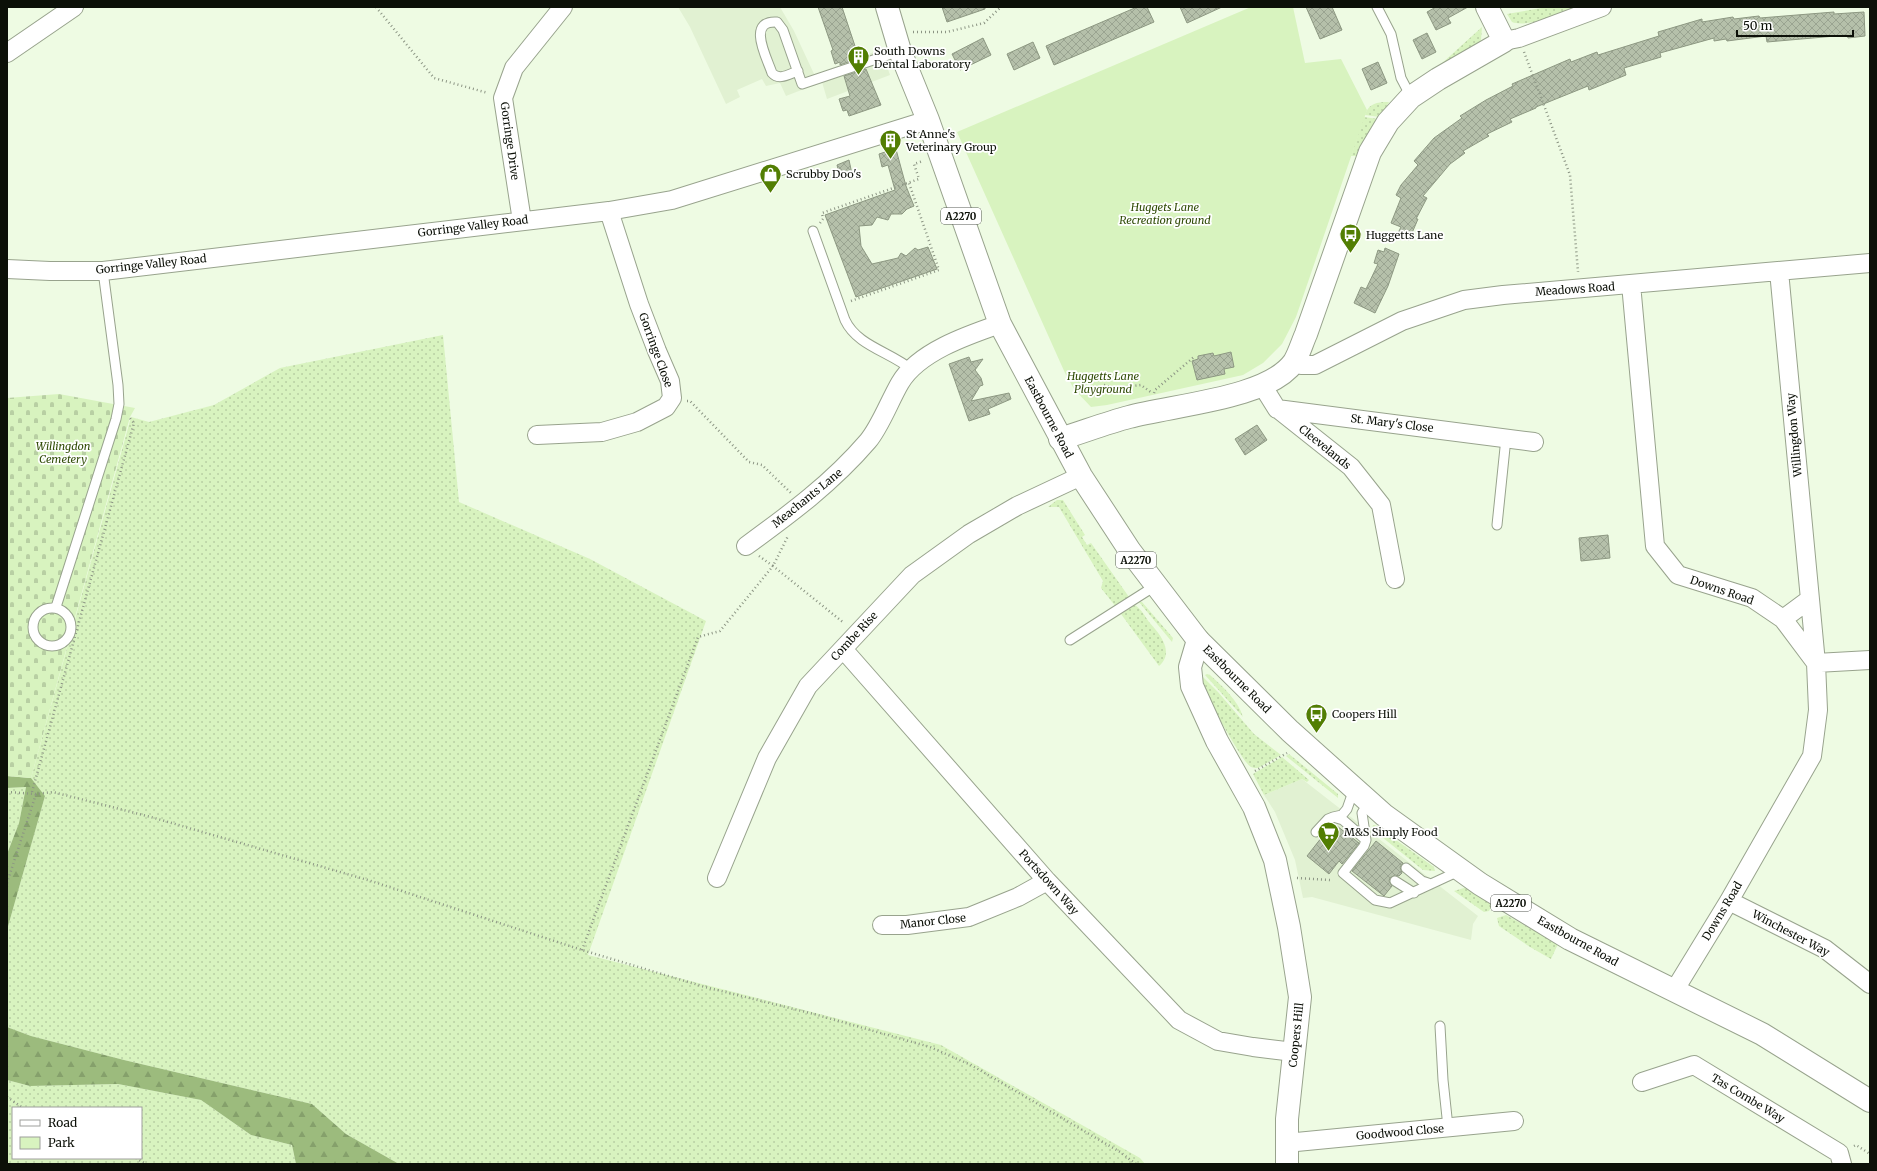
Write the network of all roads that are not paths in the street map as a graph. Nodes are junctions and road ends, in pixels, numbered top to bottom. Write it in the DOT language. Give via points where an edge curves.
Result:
graph roads {
  1 [pos="74,7"];
  2 [pos="563,7"];
  3 [pos="887,7"];
  4 [pos="1377,7"];
  5 [pos="1487,7"];
  6 [pos="1602,7"];
  7 [pos="1511,40"];
  8 [pos="898,42"];
  9 [pos="8,48"];
  10 [pos="798,71"];
  11 [pos="1411,97"];
  12 [pos="928,120"];
  13 [pos="609,211"];
  14 [pos="522,220"];
  15 [pos="813,231"];
  16 [pos="1870,263"];
  17 [pos="7,269"];
  18 [pos="103,271"];
  19 [pos="1779,271"];
  20 [pos="1631,284"];
  21 [pos="1000,324"];
  22 [pos="1294,362"];
  23 [pos="912,370"];
  24 [pos="1262,385"];
  25 [pos="1277,409"];
  26 [pos="538,435"];
  27 [pos="1506,438"];
  28 [pos="1060,439"];
  29 [pos="1534,442"];
  30 [pos="1081,476"];
  31 [pos="1497,525"];
  32 [pos="746,546"];
  33 [pos="1395,579"];
  34 [pos="1155,586"];
  35 [pos="1810,599"];
  36 [pos="56,607"];
  37 [pos="1782,619"];
  38 [pos="1070,640"];
  39 [pos="1198,640"];
  40 [pos="843,649"];
  41 [pos="1870,660"];
  42 [pos="1816,663"];
  43 [pos="1362,796"];
  44 [pos="1333,817"];
  45 [pos="1316,832"];
  46 [pos="1368,838"];
  47 [pos="1406,868"];
  48 [pos="1461,870"];
  49 [pos="717,878"];
  50 [pos="1047,881"];
  51 [pos="1395,881"];
  52 [pos="1431,884"];
  53 [pos="1414,893"];
  54 [pos="1729,901"];
  55 [pos="882,925"];
  56 [pos="1870,984"];
  57 [pos="1674,991"];
  58 [pos="1440,1026"];
  59 [pos="1294,1052"];
  60 [pos="1642,1082"];
  61 [pos="1870,1101"];
  62 [pos="1514,1122"];
  63 [pos="1448,1128"];
  64 [pos="1286,1143"];
  65 [pos="1287,1164"];
  66 [pos="1842,1164"];
  1 -- 9 [label="street"];
  2 -- 14 [label="street, Gorringe Drive" via="514,68 503,98"];
  3 -- 8 [label="main road, Eastbourne Road / A2270"];
  4 -- 11 [label="lane" via="1391,34 1401,78"];
  5 -- 7 [label="main road"];
  6 -- 7 [label="street"];
  7 -- 11 [label="main road" via="1438,79"];
  8 -- 10 [label="lane" via="802,84"];
  8 -- 12 [label="main road, Eastbourne Road / A2270"];
  10 -- 10 [label="lane" via="784,30 777,22 762,26 760,35 775,77 780,78"];
  11 -- 22 [label="main road" via="1388,122 1370,152"];
  12 -- 13 [label="street, Gorringe Valley Road" via="679,198"];
  12 -- 21 [label="main road, Eastbourne Road / A2270"];
  13 -- 14 [label="street, Gorringe Valley Road"];
  13 -- 26 [label="street, Gorringe Close" via="639,304 670,382 672,398 666,407 637,422 602,432"];
  14 -- 18 [label="street, Gorringe Valley Road"];
  15 -- 23 [label="lane" via="851,332"];
  16 -- 19 [label="street, Meadows Road"];
  17 -- 18 [label="street, Gorringe Valley Road"];
  18 -- 36 [label="lane" via="119,404"];
  19 -- 20 [label="street, Meadows Road"];
  19 -- 35 [label="street, Willingdon Way"];
  20 -- 22 [label="street, Meadows Road" via="1464,300 1402,321 1315,365"];
  20 -- 37 [label="street, Downs Road" via="1655,546 1678,575 1752,598"];
  21 -- 23 [label="street, Meachants Lane" via="946,345"];
  21 -- 28 [label="main road, Eastbourne Road / A2270"];
  22 -- 24 [label="main road"];
  23 -- 32 [label="street, Meachants Lane" via="901,381 869,440 845,467 802,505"];
  24 -- 25 [label="street"];
  24 -- 28 [label="main road" via="1238,394 1129,417"];
  25 -- 27 [label="street, St. Mary's Close"];
  25 -- 33 [label="street, Cleevelands" via="1351,466 1381,505"];
  27 -- 29 [label="street, St. Mary's Close"];
  27 -- 31 [label="lane"];
  28 -- 30 [label="main road, Eastbourne Road / A2270"];
  30 -- 34 [label="main road, Eastbourne Road / A2270"];
  30 -- 40 [label="street, Combe Rise" via="1018,506 969,534 912,575"];
  34 -- 38 [label="lane"];
  34 -- 39 [label="main road, Eastbourne Road / A2270"];
  35 -- 37 [label="street"];
  35 -- 42 [label="street, Willingdon Way"];
  36 -- 36 [label="lane" via="43,609 34,619 33,629 42,644 57,646 67,641 72,628 68,614"];
  37 -- 42 [label="street, Downs Road"];
  39 -- 43 [label="main road, Eastbourne Road / A2270" via="1303,743"];
  39 -- 59 [label="main road, Coopers Hill" via="1190,667 1192,686 1217,741 1254,807 1274,860 1290,927 1300,996"];
  40 -- 49 [label="street, Combe Rise" via="808,686 767,758"];
  40 -- 50 [label="street, Portsdown Way"];
  41 -- 42 [label="street"];
  42 -- 54 [label="street, Downs Road" via="1818,710 1812,756"];
  43 -- 44 [label="lane" via="1342,815"];
  43 -- 46 [label="lane" via="1362,813"];
  43 -- 48 [label="main road, Eastbourne Road / A2270" via="1384,815"];
  44 -- 45 [label="lane"];
  44 -- 46 [label="lane" via="1343,820"];
  46 -- 53 [label="lane" via="1362,853 1343,873 1375,900 1390,903"];
  47 -- 52 [label="lane" via="1422,881"];
  48 -- 52 [label="lane"];
  48 -- 57 [label="main road, Eastbourne Road / A2270" via="1570,940"];
  50 -- 55 [label="street, Manor Close" via="1018,897 969,917 907,925"];
  50 -- 59 [label="street, Portsdown Way" via="1179,1020 1218,1041"];
  51 -- 53 [label="lane"];
  52 -- 53 [label="lane"];
  54 -- 56 [label="street, Winchester Way" via="1825,949"];
  54 -- 57 [label="street, Downs Road"];
  57 -- 61 [label="main road, Eastbourne Road / A2270" via="1762,1034"];
  58 -- 63 [label="lane"];
  59 -- 64 [label="main road, Coopers Hill"];
  60 -- 66 [label="street, Tas Combe Way" via="1694,1065 1839,1153"];
  62 -- 63 [label="street, Goodwood Close"];
  63 -- 64 [label="street, Goodwood Close"];
  64 -- 65 [label="main road, Coopers Hill"];
}
